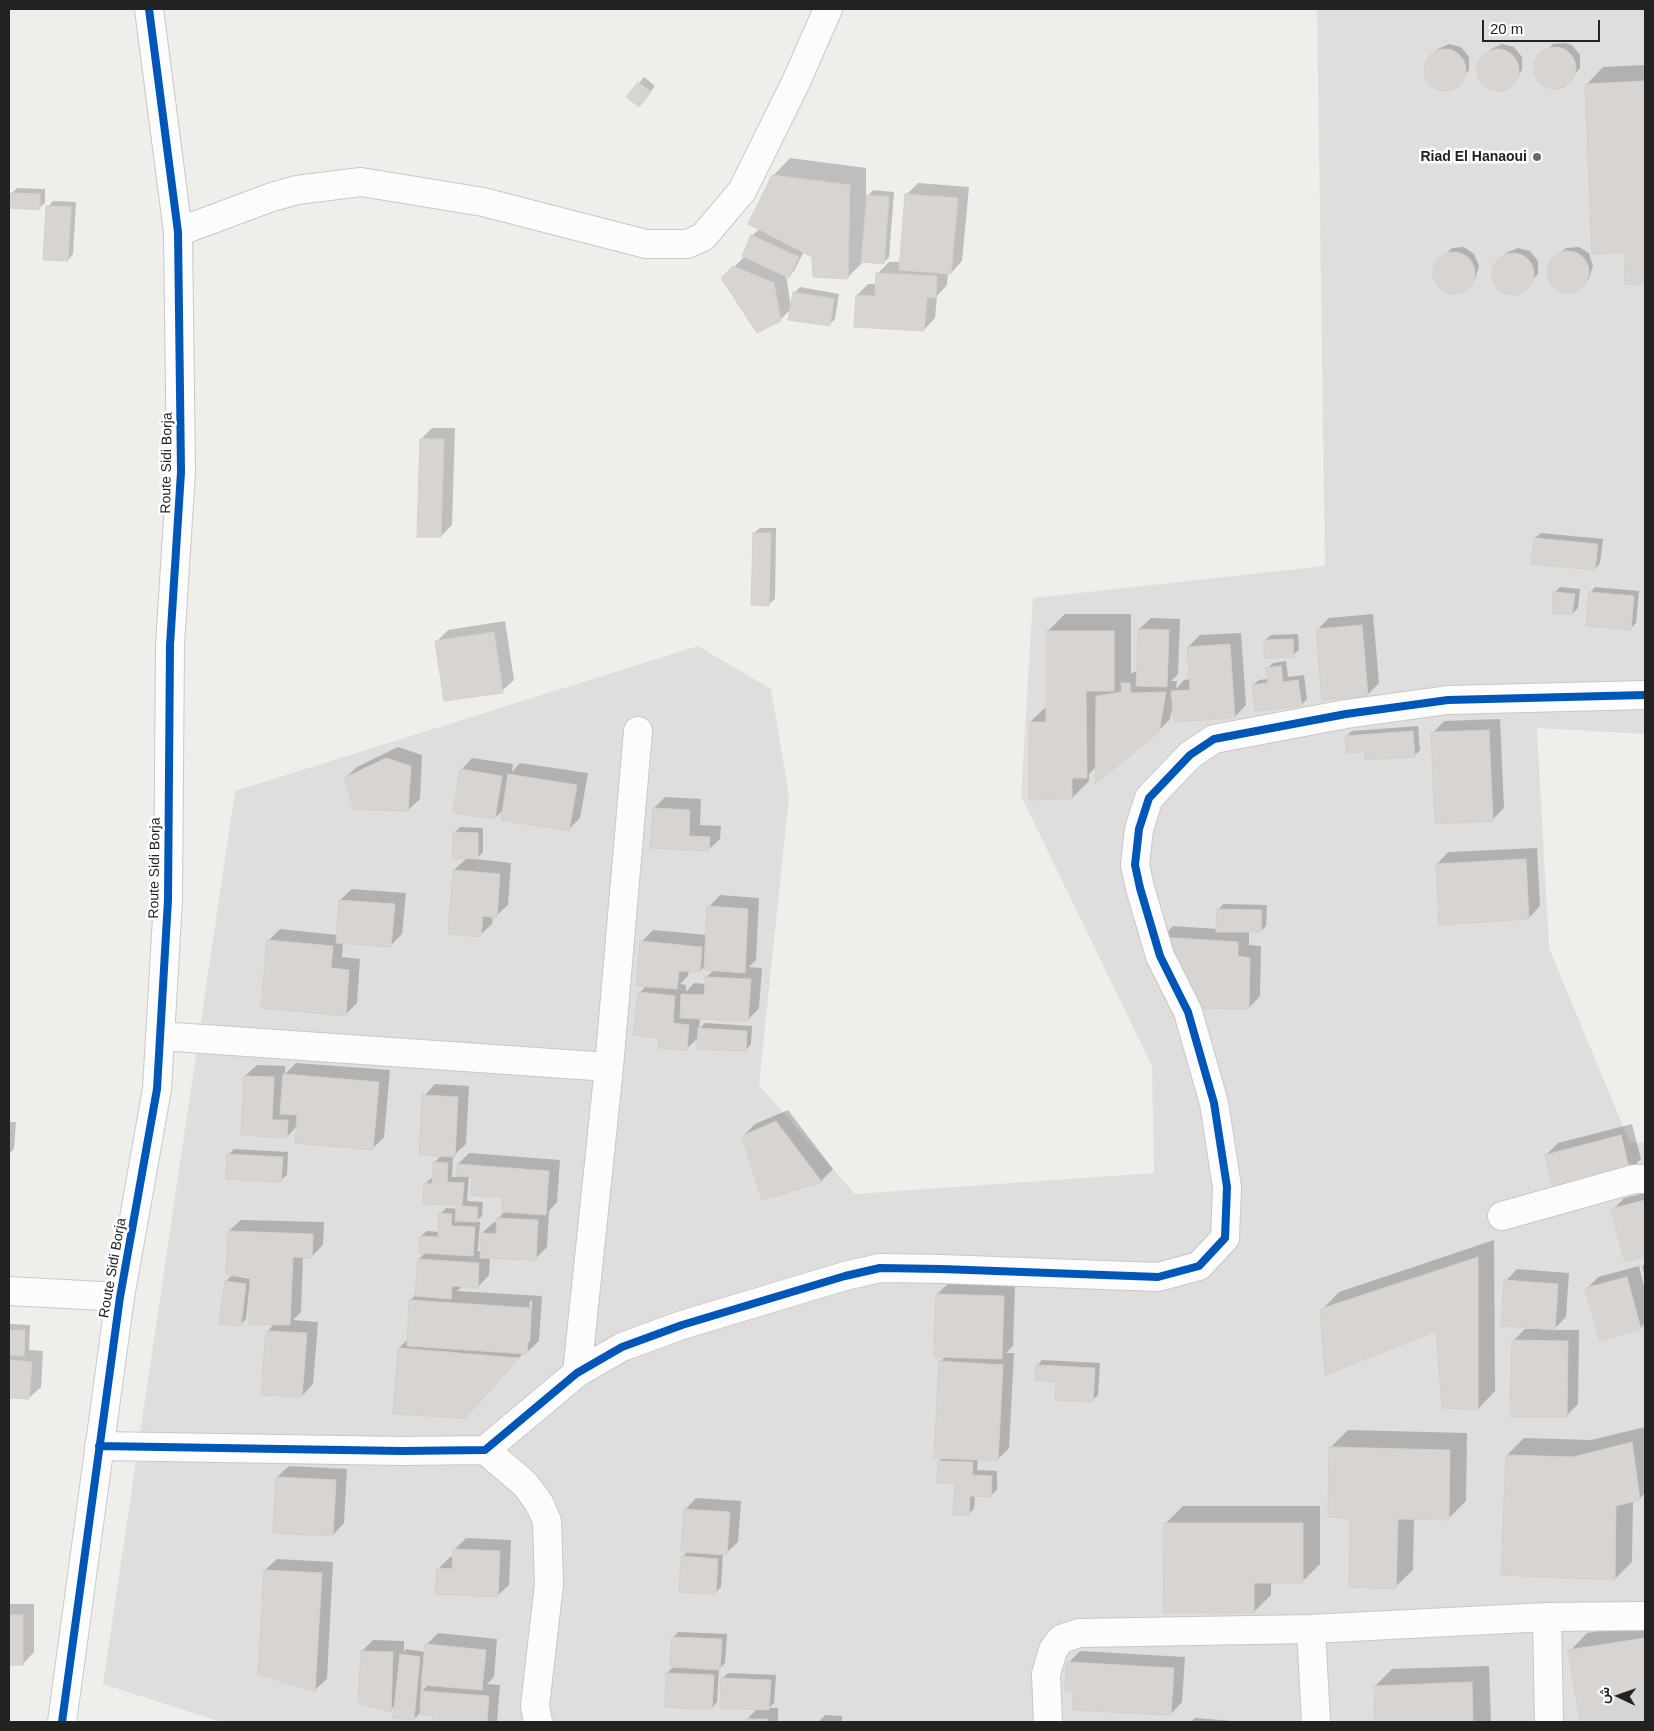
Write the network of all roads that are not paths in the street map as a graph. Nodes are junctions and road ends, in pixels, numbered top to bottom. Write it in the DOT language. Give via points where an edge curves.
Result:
graph roads {
  1 [pos="149,9"];
  2 [pos="828,9"];
  3 [pos="178,232"];
  4 [pos="1645,695"];
  5 [pos="638,731"];
  6 [pos="160,1036"];
  7 [pos="609,1067"];
  8 [pos="1645,1179"];
  9 [pos="1502,1216"];
  10 [pos="9,1291"];
  11 [pos="120,1297"];
  12 [pos="577,1373"];
  13 [pos="99,1446"];
  14 [pos="485,1450"];
  15 [pos="1645,1616"];
  16 [pos="1547,1617"];
  17 [pos="1311,1629"];
  18 [pos="62,1722"];
  19 [pos="538,1722"];
  20 [pos="1048,1722"];
  21 [pos="1316,1722"];
  22 [pos="1549,1722"];
  1 -- 3 [label="street, Route Sidi Borja"];
  2 -- 3 [label="street" via="742,191 703,236 687,244 646,244 483,202 361,182 297,190"];
  3 -- 6 [label="street, Route Sidi Borja" via="181,472 170,645 168,900"];
  4 -- 12 [label="street" via="1448,700 1346,714 1214,739 1190,755 1149,798 1139,829 1137,873 1160,956 1188,1012 1214,1103 1227,1186 1226,1238 1199,1266 1158,1277 880,1268 682,1325 622,1348"];
  5 -- 7 [label="street"];
  6 -- 7 [label="street"];
  6 -- 11 [label="street, Route Sidi Borja" via="157,1089"];
  7 -- 12 [label="street"];
  8 -- 9 [label="street" via="1634,1179"];
  10 -- 11 [label="street"];
  11 -- 13 [label="street, Route Sidi Borja"];
  12 -- 14 [label="street"];
  13 -- 14 [label="street"];
  13 -- 18 [label="street, Route Sidi Borja"];
  14 -- 19 [label="street" via="525,1484 547,1522 549,1584 535,1706"];
  15 -- 16 [label="street"];
  16 -- 17 [label="street"];
  16 -- 22 [label="street"];
  17 -- 20 [label="street" via="1079,1633 1061,1639 1053,1650 1046,1674"];
  17 -- 21 [label="street"];
}
